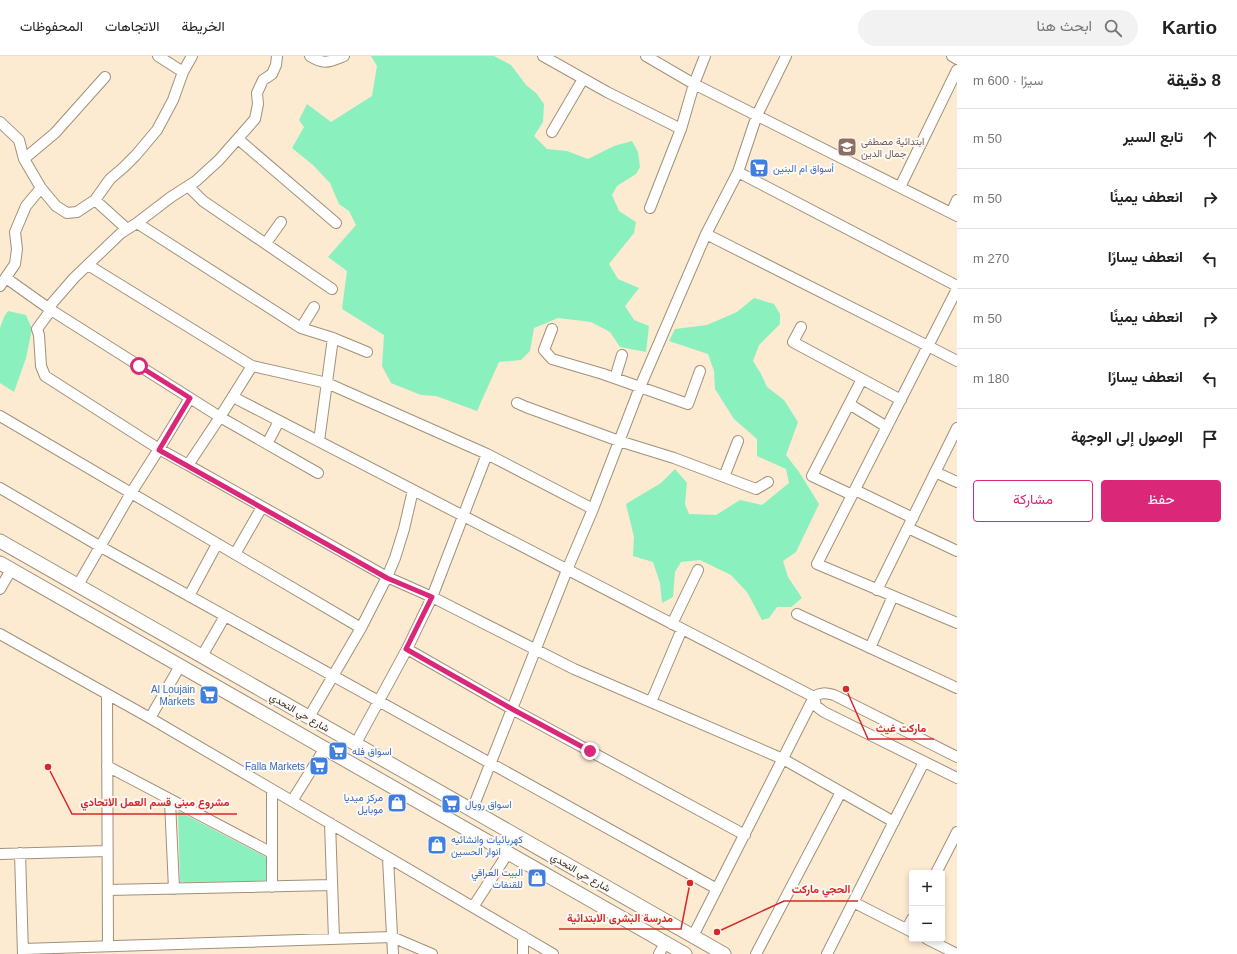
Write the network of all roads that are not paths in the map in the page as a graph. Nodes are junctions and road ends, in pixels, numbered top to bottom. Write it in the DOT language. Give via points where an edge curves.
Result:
graph roads {
  1 [pos="158,56"];
  2 [pos="192,56"];
  3 [pos="277,56"];
  4 [pos="310,56"];
  5 [pos="344,56"];
  6 [pos="543,56"];
  7 [pos="646,56"];
  8 [pos="705,56"];
  9 [pos="786,56"];
  10 [pos="952,56"];
  11 [pos="957,58"];
  12 [pos="957,70"];
  13 [pos="183,72"];
  14 [pos="105,77"];
  15 [pos="583,79"];
  16 [pos="694,84"];
  17 [pos="757,115"];
  18 [pos="0,122"];
  19 [pos="681,129"];
  20 [pos="552,132"];
  21 [pos="238,139"];
  22 [pos="24,159"];
  23 [pos="738,172"];
  24 [pos="188,186"];
  25 [pos="900,187"];
  26 [pos="41,188"];
  27 [pos="95,200"];
  28 [pos="957,200"];
  29 [pos="650,208"];
  30 [pos="954,215"];
  31 [pos="281,222"];
  32 [pos="137,223"];
  33 [pos="336,223"];
  34 [pos="127,229"];
  35 [pos="706,234"];
  36 [pos="266,243"];
  37 [pos="88,264"];
  38 [pos="3,282"];
  39 [pos="957,286"];
  40 [pos="332,289"];
  41 [pos="957,289"];
  42 [pos="314,307"];
  43 [pos="49,309"];
  44 [pos="801,327"];
  45 [pos="301,328"];
  46 [pos="552,329"];
  47 [pos="333,338"];
  48 [pos="928,346"];
  49 [pos="367,352"];
  50 [pos="622,355"];
  51 [pos="957,361"];
  52 [pos="252,366"];
  53 [pos="700,372"];
  54 [pos="615,378"];
  55 [pos="862,379"];
  56 [pos="327,383"];
  57 [pos="640,387"];
  58 [pos="233,397"];
  59 [pos="190,398"];
  60 [pos="901,400"];
  61 [pos="517,403"];
  62 [pos="849,404"];
  63 [pos="0,416"];
  64 [pos="220,417"];
  65 [pos="279,421"];
  66 [pos="887,426"];
  67 [pos="957,428"];
  68 [pos="319,441"];
  69 [pos="619,441"];
  70 [pos="738,441"];
  71 [pos="267,444"];
  72 [pos="159,450"];
  73 [pos="487,454"];
  74 [pos="188,465"];
  75 [pos="935,472"];
  76 [pos="318,473"];
  77 [pos="724,477"];
  78 [pos="768,482"];
  79 [pos="957,482"];
  80 [pos="0,488"];
  81 [pos="413,490"];
  82 [pos="131,493"];
  83 [pos="854,493"];
  84 [pos="262,507"];
  85 [pos="593,509"];
  86 [pos="463,516"];
  87 [pos="913,518"];
  88 [pos="908,528"];
  89 [pos="0,541"];
  90 [pos="217,544"];
  91 [pos="101,547"];
  92 [pos="957,551"];
  93 [pos="235,554"];
  94 [pos="6,566"];
  95 [pos="567,570"];
  96 [pos="698,570"];
  97 [pos="387,578"];
  98 [pos="78,585"];
  99 [pos="0,589"];
  100 [pos="877,590"];
  101 [pos="189,596"];
  102 [pos="893,596"];
  103 [pos="432,597"];
  104 [pos="797,614"];
  105 [pos="225,616"];
  106 [pos="957,623"];
  107 [pos="672,624"];
  108 [pos="361,628"];
  109 [pos="682,629"];
  110 [pos="0,634"];
  111 [pos="870,648"];
  112 [pos="406,649"];
  113 [pos="535,649"];
  114 [pos="202,656"];
  115 [pos="180,666"];
  116 [pos="333,676"];
  117 [pos="957,688"];
  118 [pos="106,694"];
  119 [pos="814,698"];
  120 [pos="378,701"];
  121 [pos="652,702"];
  122 [pos="512,709"];
  123 [pos="309,717"];
  124 [pos="150,718"];
  125 [pos="356,743"];
  126 [pos="325,748"];
  127 [pos="957,756"];
  128 [pos="783,759"];
  129 [pos="924,762"];
  130 [pos="490,763"];
  131 [pos="107,766"];
  132 [pos="957,778"];
  133 [pos="272,790"];
  134 [pos="841,792"];
  135 [pos="170,800"];
  136 [pos="292,801"];
  137 [pos="472,810"];
  138 [pos="894,822"];
  139 [pos="330,823"];
  140 [pos="744,834"];
  141 [pos="955,839"];
  142 [pos="108,851"];
  143 [pos="20,853"];
  144 [pos="272,853"];
  145 [pos="508,853"];
  146 [pos="0,854"];
  147 [pos="388,858"];
  148 [pos="938,870"];
  149 [pos="592,878"];
  150 [pos="332,885"];
  151 [pos="272,887"];
  152 [pos="174,889"];
  153 [pos="717,889"];
  154 [pos="108,890"];
  155 [pos="581,893"];
  156 [pos="624,897"];
  157 [pos="853,902"];
  158 [pos="473,907"];
  159 [pos="617,915"];
  160 [pos="909,930"];
  161 [pos="523,936"];
  162 [pos="693,936"];
  163 [pos="392,937"];
  164 [pos="334,939"];
  165 [pos="933,942"];
  166 [pos="184,944"];
  167 [pos="108,946"];
  168 [pos="662,948"];
  169 [pos="711,949"];
  170 [pos="119,950"];
  171 [pos="23,951"];
  172 [pos="185,954"];
  173 [pos="393,954"];
  174 [pos="432,954"];
  175 [pos="523,954"];
  176 [pos="553,954"];
  177 [pos="685,954"];
  178 [pos="724,954"];
  179 [pos="756,954"];
  180 [pos="827,954"];
  181 [pos="957,954"];
  1 -- 13 [label="street"];
  2 -- 13 [label="street"];
  3 -- 21 [label="street" via="272,74 263,80 257,93 255,119"];
  4 -- 5 [label="street" via="325,63"];
  6 -- 15 [label="street"];
  7 -- 16 [label="street"];
  8 -- 16 [label="street"];
  9 -- 17 [label="street"];
  10 -- 11 [label="street"];
  12 -- 25 [label="street"];
  13 -- 27 [label="street" via="173,100 157,130 136,155 110,179"];
  14 -- 22 [label="street" via="55,133"];
  15 -- 19 [label="street"];
  15 -- 20 [label="street"];
  16 -- 17 [label="street"];
  16 -- 19 [label="street"];
  17 -- 23 [label="street"];
  17 -- 25 [label="street"];
  18 -- 22 [label="street" via="18,140"];
  19 -- 29 [label="street"];
  21 -- 24 [label="street" via="219,160"];
  21 -- 33 [label="street"];
  22 -- 26 [label="street"];
  23 -- 35 [label="street"];
  23 -- 39 [label="street"];
  24 -- 32 [label="street"];
  24 -- 36 [label="street" via="203,201"];
  25 -- 30 [label="street"];
  26 -- 27 [label="street" via="56,206 67,212 77,212"];
  26 -- 38 [label="street" via="26,206 15,232 15,264"];
  27 -- 34 [label="street"];
  28 -- 30 [label="street"];
  31 -- 36 [label="street"];
  32 -- 34 [label="street"];
  32 -- 45 [label="street"];
  34 -- 37 [label="street"];
  35 -- 48 [label="street"];
  35 -- 57 [label="street"];
  36 -- 40 [label="street"];
  37 -- 43 [label="street"];
  37 -- 52 [label="street"];
  38 -- 43 [label="street"];
  41 -- 48 [label="street"];
  42 -- 45 [label="street"];
  43 -- 59 [label="street"];
  43 -- 72 [label="street" via="37,329 41,366 45,376"];
  44 -- 55 [label="street" via="793,342"];
  45 -- 47 [label="street"];
  46 -- 54 [label="street" via="544,350 552,359"];
  47 -- 49 [label="street"];
  47 -- 56 [label="street"];
  48 -- 51 [label="street"];
  48 -- 60 [label="street"];
  50 -- 54 [label="street"];
  52 -- 56 [label="street"];
  52 -- 58 [label="street"];
  53 -- 57 [label="street" via="688,404"];
  54 -- 57 [label="street"];
  55 -- 60 [label="street"];
  55 -- 62 [label="street"];
  56 -- 68 [label="street"];
  56 -- 73 [label="street"];
  57 -- 69 [label="street"];
  58 -- 64 [label="street"];
  58 -- 65 [label="street"];
  59 -- 64 [label="street"];
  59 -- 72 [label="street"];
  60 -- 66 [label="street"];
  61 -- 69 [label="street"];
  62 -- 66 [label="street"];
  62 -- 83 [label="street" via="812,476"];
  63 -- 82 [label="street"];
  64 -- 71 [label="street"];
  64 -- 74 [label="street"];
  65 -- 68 [label="street"];
  65 -- 71 [label="street"];
  66 -- 83 [label="street"];
  67 -- 75 [label="street"];
  68 -- 81 [label="street"];
  69 -- 77 [label="street"];
  69 -- 85 [label="street"];
  70 -- 77 [label="street"];
  71 -- 76 [label="street"];
  72 -- 74 [label="street"];
  72 -- 82 [label="street"];
  73 -- 85 [label="street"];
  73 -- 86 [label="street"];
  74 -- 84 [label="street"];
  75 -- 79 [label="street"];
  75 -- 87 [label="street"];
  77 -- 78 [label="street" via="756,489"];
  80 -- 91 [label="street"];
  81 -- 86 [label="street"];
  81 -- 97 [label="street" via="404,529"];
  82 -- 90 [label="street"];
  82 -- 91 [label="street"];
  83 -- 87 [label="street"];
  83 -- 100 [label="street" via="817,564"];
  84 -- 93 [label="street"];
  84 -- 97 [label="street"];
  85 -- 95 [label="street"];
  86 -- 95 [label="street"];
  86 -- 103 [label="street"];
  87 -- 88 [label="street"];
  88 -- 92 [label="street"];
  88 -- 100 [label="street"];
  89 -- 98 [label="main road, شارع حي التحدي"];
  90 -- 93 [label="street"];
  90 -- 101 [label="street"];
  91 -- 98 [label="street"];
  91 -- 101 [label="street"];
  93 -- 108 [label="street"];
  94 -- 99 [label="street"];
  94 -- 115 [label="main road, شارع حي التحدي"];
  95 -- 107 [label="street"];
  95 -- 113 [label="street"];
  96 -- 107 [label="street"];
  97 -- 103 [label="street"];
  97 -- 108 [label="street"];
  98 -- 114 [label="main road, شارع حي التحدي"];
  100 -- 102 [label="street"];
  101 -- 105 [label="street"];
  102 -- 106 [label="street"];
  102 -- 111 [label="street"];
  103 -- 112 [label="street"];
  103 -- 113 [label="street"];
  104 -- 111 [label="street"];
  105 -- 114 [label="street"];
  105 -- 116 [label="street"];
  107 -- 109 [label="street"];
  108 -- 116 [label="street"];
  109 -- 119 [label="street"];
  109 -- 121 [label="street"];
  110 -- 118 [label="street"];
  111 -- 117 [label="street"];
  112 -- 120 [label="street"];
  112 -- 122 [label="street"];
  113 -- 121 [label="street" via="574,669"];
  113 -- 122 [label="street"];
  114 -- 123 [label="main road, شارع حي التحدي"];
  115 -- 124 [label="street"];
  115 -- 126 [label="main road, شارع حي التحدي"];
  116 -- 120 [label="street"];
  116 -- 123 [label="street"];
  118 -- 124 [label="street"];
  118 -- 131 [label="street"];
  119 -- 127 [label="street" via="826,693 834,695"];
  119 -- 128 [label="street"];
  119 -- 129 [label="street" via="816,706 824,712"];
  120 -- 125 [label="street"];
  120 -- 130 [label="street"];
  121 -- 128 [label="street"];
  122 -- 130 [label="street"];
  122 -- 140 [label="street"];
  123 -- 125 [label="main road, شارع حي التحدي"];
  124 -- 133 [label="street"];
  125 -- 137 [label="main road, شارع حي التحدي"];
  126 -- 136 [label="street"];
  126 -- 145 [label="main road, شارع حي التحدي"];
  128 -- 134 [label="street"];
  128 -- 140 [label="street"];
  129 -- 132 [label="street"];
  129 -- 138 [label="street"];
  130 -- 137 [label="street"];
  130 -- 153 [label="street"];
  131 -- 135 [label="street"];
  131 -- 142 [label="street"];
  133 -- 136 [label="street"];
  133 -- 144 [label="street"];
  134 -- 138 [label="street"];
  134 -- 179 [label="street"];
  135 -- 144 [label="street"];
  135 -- 152 [label="street"];
  136 -- 139 [label="street"];
  137 -- 149 [label="main road, شارع حي التحدي"];
  138 -- 157 [label="street"];
  139 -- 147 [label="street"];
  139 -- 150 [label="street"];
  140 -- 153 [label="street"];
  141 -- 148 [label="street"];
  142 -- 143 [label="street"];
  142 -- 154 [label="street"];
  143 -- 146 [label="street"];
  143 -- 171 [label="street"];
  144 -- 151 [label="street"];
  145 -- 155 [label="main road, شارع حي التحدي"];
  145 -- 158 [label="street"];
  147 -- 158 [label="street"];
  147 -- 163 [label="street"];
  149 -- 155 [label="main road" via="592,890"];
  149 -- 156 [label="main road, شارع حي التحدي"];
  150 -- 151 [label="street"];
  150 -- 164 [label="street"];
  151 -- 152 [label="street"];
  152 -- 154 [label="street"];
  153 -- 162 [label="street"];
  154 -- 167 [label="street"];
  155 -- 159 [label="main road, شارع حي التحدي"];
  156 -- 159 [label="main road" via="613,904 613,910"];
  156 -- 162 [label="main road, شارع حي التحدي"];
  157 -- 160 [label="street"];
  157 -- 180 [label="street"];
  158 -- 161 [label="street"];
  159 -- 168 [label="main road, شارع حي التحدي"];
  161 -- 175 [label="street"];
  161 -- 176 [label="street"];
  162 -- 169 [label="main road, شارع حي التحدي"];
  163 -- 164 [label="street"];
  163 -- 173 [label="street"];
  163 -- 174 [label="street"];
  164 -- 166 [label="street"];
  165 -- 181 [label="street"];
  166 -- 170 [label="street"];
  166 -- 172 [label="street"];
  167 -- 170 [label="street"];
  167 -- 171 [label="street"];
  168 -- 177 [label="main road, شارع حي التحدي"];
  169 -- 178 [label="main road, شارع حي التحدي"];
}
